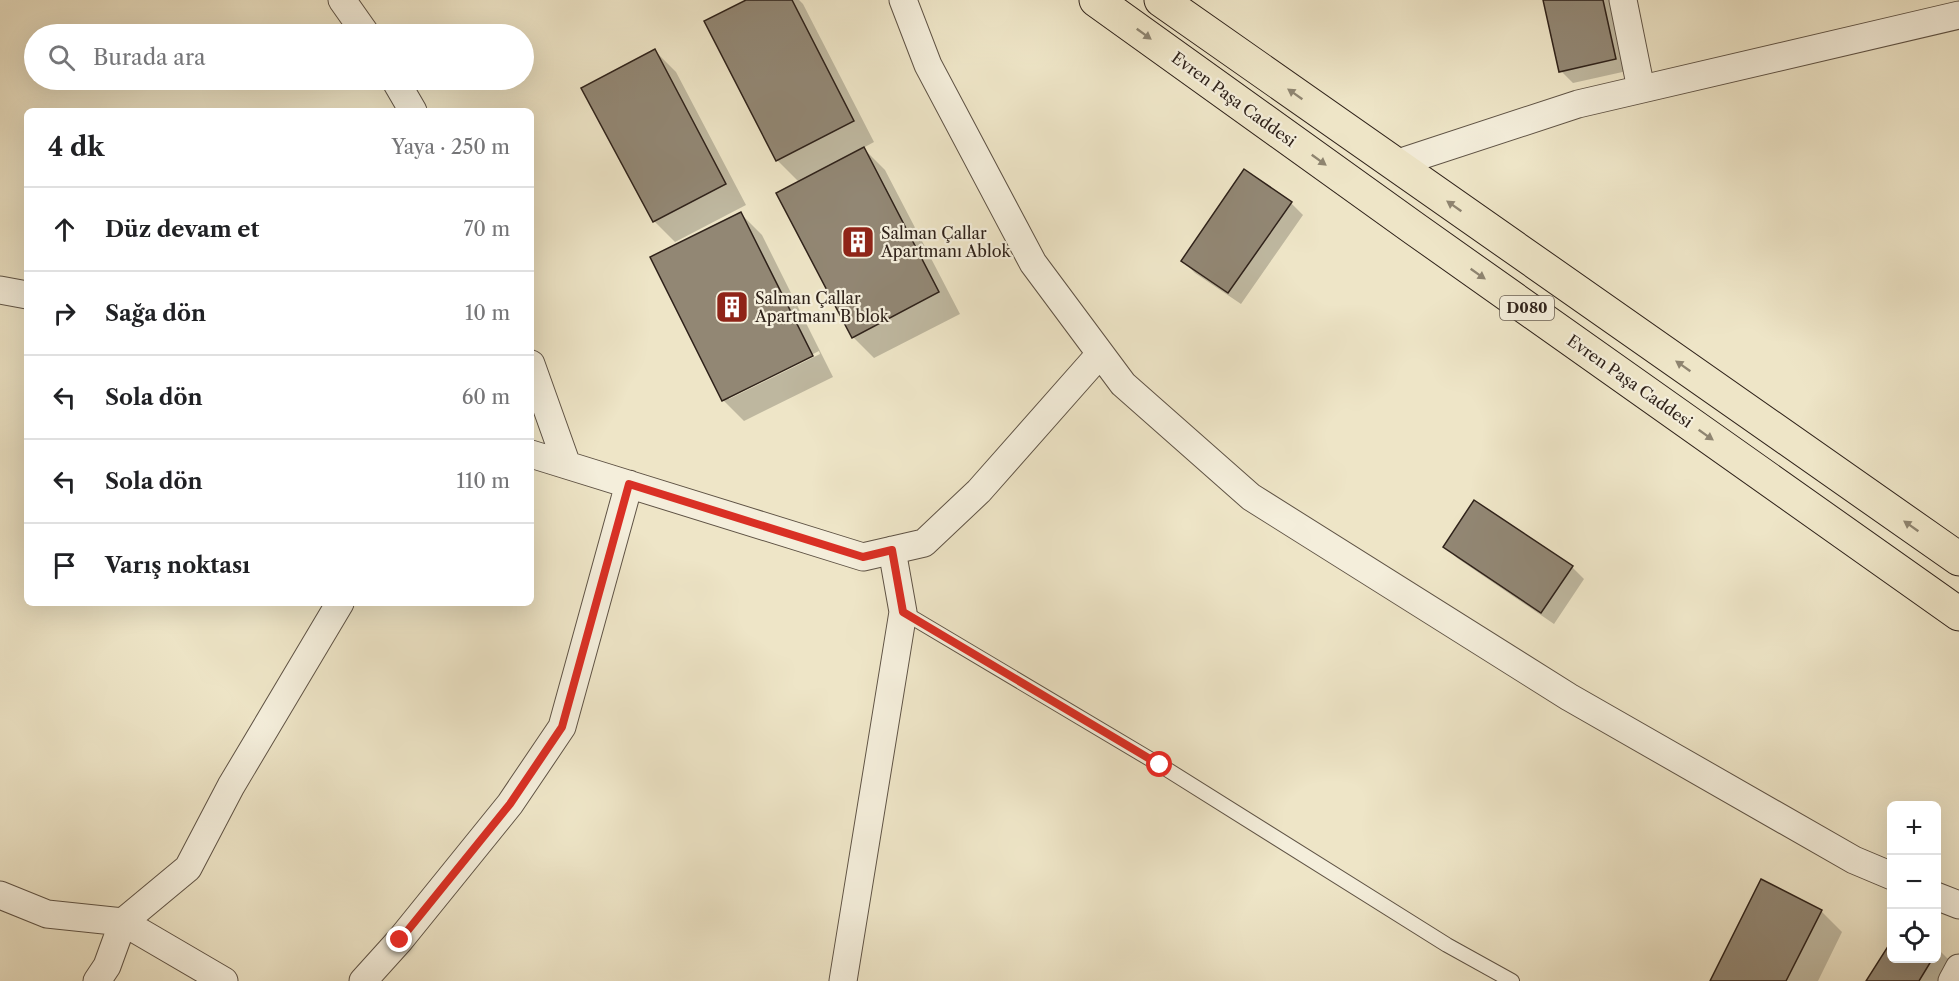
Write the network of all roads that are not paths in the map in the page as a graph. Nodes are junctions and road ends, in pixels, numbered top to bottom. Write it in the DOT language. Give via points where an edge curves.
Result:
graph roads {
  1 [pos="342,0"];
  2 [pos="903,0"];
  3 [pos="1096,0"];
  4 [pos="1161,0"];
  5 [pos="1623,0"];
  6 [pos="1959,15"];
  7 [pos="359,24"];
  8 [pos="1641,89"];
  9 [pos="400,90"];
  10 [pos="410,108"];
  11 [pos="1395,164"];
  12 [pos="0,290"];
  13 [pos="24,294"];
  14 [pos="1100,354"];
  15 [pos="534,372"];
  16 [pos="534,455"];
  17 [pos="567,465"];
  18 [pos="629,484"];
  19 [pos="892,550"];
  20 [pos="1959,560"];
  21 [pos="338,606"];
  22 [pos="903,612"];
  23 [pos="1959,614"];
  24 [pos="1887,874"];
  25 [pos="0,896"];
  26 [pos="1941,898"];
  27 [pos="1959,905"];
  28 [pos="123,922"];
  29 [pos="1959,968"];
  30 [pos="97,981"];
  31 [pos="224,981"];
  32 [pos="363,981"];
  33 [pos="843,981"];
  34 [pos="1512,981"];
  35 [pos="1952,981"];
  1 -- 7 [label="street"];
  2 -- 14 [label="street" via="928,65 1033,263"];
  3 -- 23 [label="highway, Evren Paşa Caddesi / D080, one-way"];
  11 -- 4 [label="highway, D080, one-way"];
  5 -- 8 [label="street"];
  6 -- 8 [label="street"];
  8 -- 11 [label="street" via="1578,104"];
  9 -- 10 [label="street"];
  20 -- 11 [label="highway, D080, one-way"];
  12 -- 13 [label="street"];
  14 -- 19 [label="street" via="978,491 924,543"];
  14 -- 24 [label="street" via="1123,384 1251,497 1569,697 1854,860"];
  15 -- 17 [label="street"];
  16 -- 17 [label="street"];
  17 -- 18 [label="street"];
  18 -- 19 [label="street" via="863,557"];
  18 -- 32 [label="street" via="562,727 510,804"];
  19 -- 22 [label="street"];
  21 -- 28 [label="street" via="231,786 188,868"];
  22 -- 33 [label="street"];
  22 -- 34 [label="lane"];
  25 -- 28 [label="street" via="47,914"];
  26 -- 27 [label="street"];
  28 -- 30 [label="street" via="107,966"];
  28 -- 31 [label="street"];
  29 -- 35 [label="street"];
}
